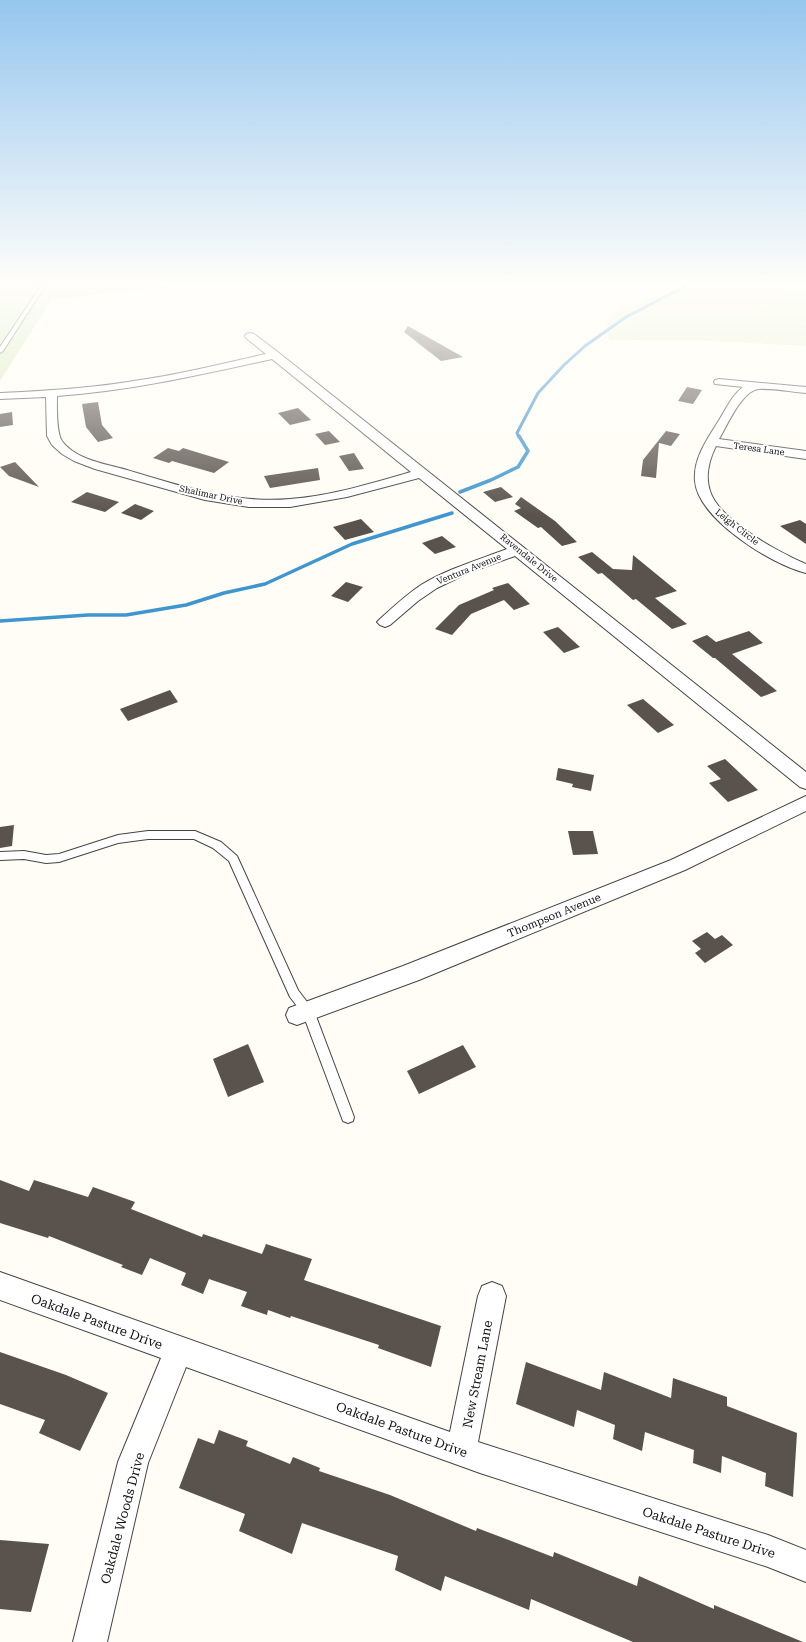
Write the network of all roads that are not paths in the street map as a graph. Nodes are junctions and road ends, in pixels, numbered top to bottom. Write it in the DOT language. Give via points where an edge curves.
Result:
graph roads {
  1 [pos="240,363"];
  2 [pos="285,363"];
  3 [pos="719,382"];
  4 [pos="757,386"];
  5 [pos="806,390"];
  6 [pos="51,394"];
  7 [pos="0,396"];
  8 [pos="712,442"];
  9 [pos="806,455"];
  10 [pos="422,473"];
  11 [pos="518,550"];
  12 [pos="806,569"];
  13 [pos="385,622"];
  14 [pos="806,782"];
  15 [pos="806,803"];
  16 [pos="0,856"];
  17 [pos="302,1013"];
  18 [pos="348,1117"];
  19 [pos="0,1286"];
  20 [pos="492,1296"];
  21 [pos="178,1351"];
  22 [pos="461,1451"];
  23 [pos="806,1566"];
  24 [pos="90,1642"];
  1 -- 6 [label="street" via="161,380"];
  2 -- 10 [label="street, Ravendale Drive"];
  3 -- 4 [label="street"];
  4 -- 5 [label="street"];
  4 -- 8 [label="street, Leigh Circle" via="743,391"];
  6 -- 7 [label="street"];
  6 -- 10 [label="street, Shalimar Drive" via="53,436 68,453 99,466 206,495 251,503 296,502 338,495"];
  8 -- 9 [label="street, Teresa Lane"];
  8 -- 12 [label="street, Leigh Circle" via="704,458 701,477 704,494 710,504 718,514 740,531"];
  10 -- 11 [label="street, Ravendale Drive"];
  11 -- 13 [label="street, Ventura Avenue" via="433,584 407,601"];
  11 -- 14 [label="street, Ravendale Drive"];
  15 -- 17 [label="street, Thompson Avenue" via="678,865 410,973"];
  16 -- 17 [label="lane" via="59,858 118,839 148,835 195,835 217,845 233,859"];
  17 -- 18 [label="lane"];
  19 -- 21 [label="street, Oakdale Pasture Drive"];
  20 -- 22 [label="street, New Stream Lane"];
  21 -- 22 [label="street, Oakdale Pasture Drive"];
  21 -- 24 [label="street, Oakdale Woods Drive" via="133,1462"];
  22 -- 23 [label="street, Oakdale Pasture Drive" via="768,1551"];
}
